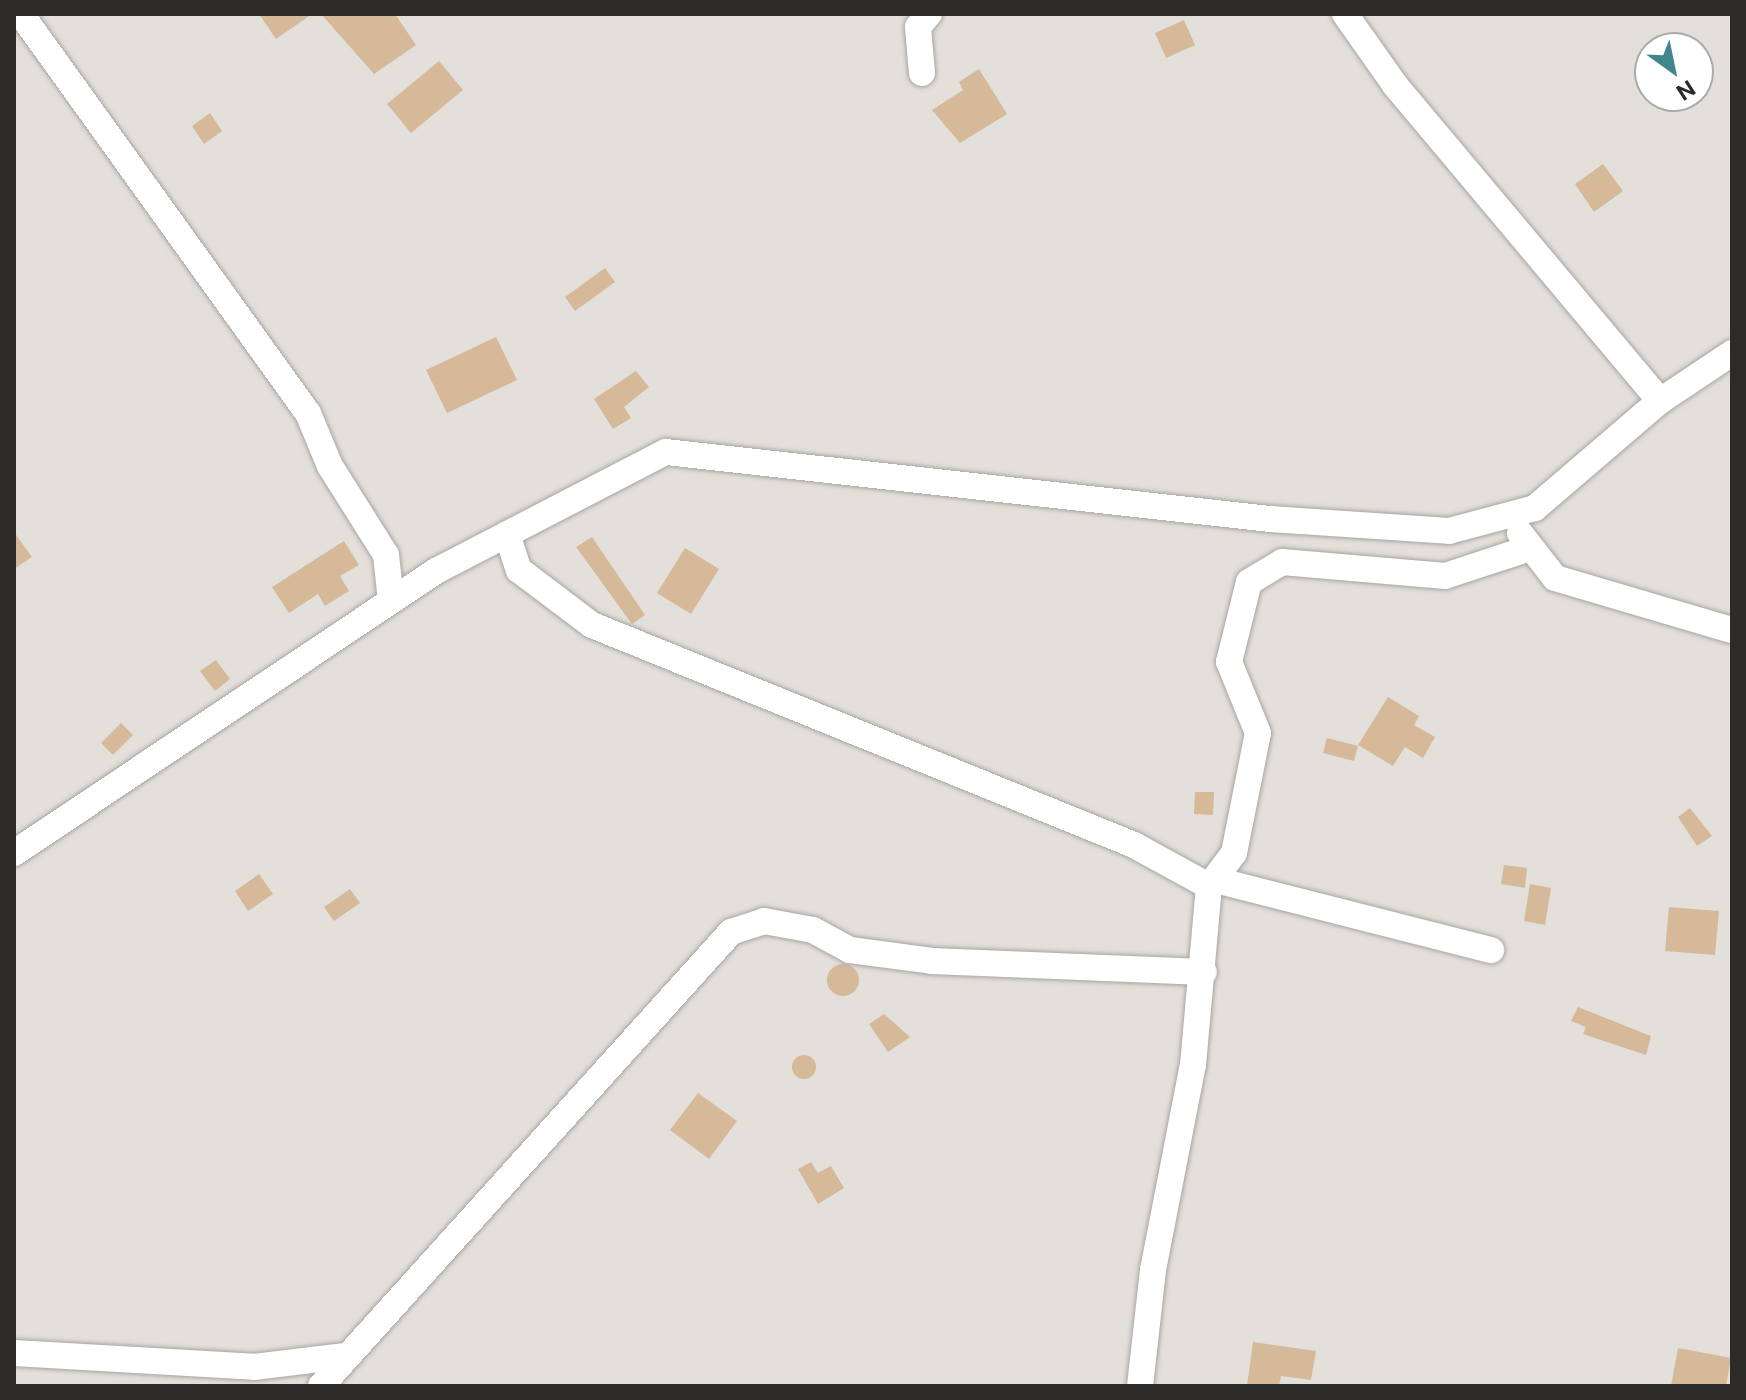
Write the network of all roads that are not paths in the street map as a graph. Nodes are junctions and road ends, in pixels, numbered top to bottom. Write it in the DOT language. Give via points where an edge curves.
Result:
graph roads {
  1 [pos="21,14"];
  2 [pos="929,14"];
  3 [pos="1345,14"];
  4 [pos="922,73"];
  5 [pos="1732,353"];
  6 [pos="1660,401"];
  7 [pos="1515,518"];
  8 [pos="507,534"];
  9 [pos="1527,549"];
  10 [pos="391,601"];
  11 [pos="1732,630"];
  12 [pos="14,853"];
  13 [pos="1213,883"];
  14 [pos="1491,950"];
  15 [pos="1204,972"];
  16 [pos="14,1353"];
  17 [pos="345,1356"];
  18 [pos="321,1386"];
  19 [pos="1140,1386"];
  1 -- 10 [label="street" via="308,413 330,466 386,555"];
  2 -- 4 [label="street" via="918,27"];
  3 -- 6 [label="street" via="1395,85"];
  5 -- 6 [label="street"];
  6 -- 7 [label="street" via="1558,492"];
  7 -- 8 [label="street" via="1449,531 1270,519 676,450"];
  7 -- 9 [label="street"];
  8 -- 10 [label="street"];
  8 -- 13 [label="street" via="519,570 592,625 1134,845"];
  9 -- 11 [label="street" via="1555,578"];
  9 -- 13 [label="street" via="1445,576 1282,562 1249,582 1229,662 1258,733 1234,853"];
  10 -- 12 [label="street"];
  13 -- 14 [label="street"];
  13 -- 15 [label="street"];
  15 -- 17 [label="street" via="932,961 850,950 813,930 764,921 731,932"];
  15 -- 19 [label="street"];
  16 -- 17 [label="street" via="242,1367"];
  17 -- 18 [label="street"];
}
